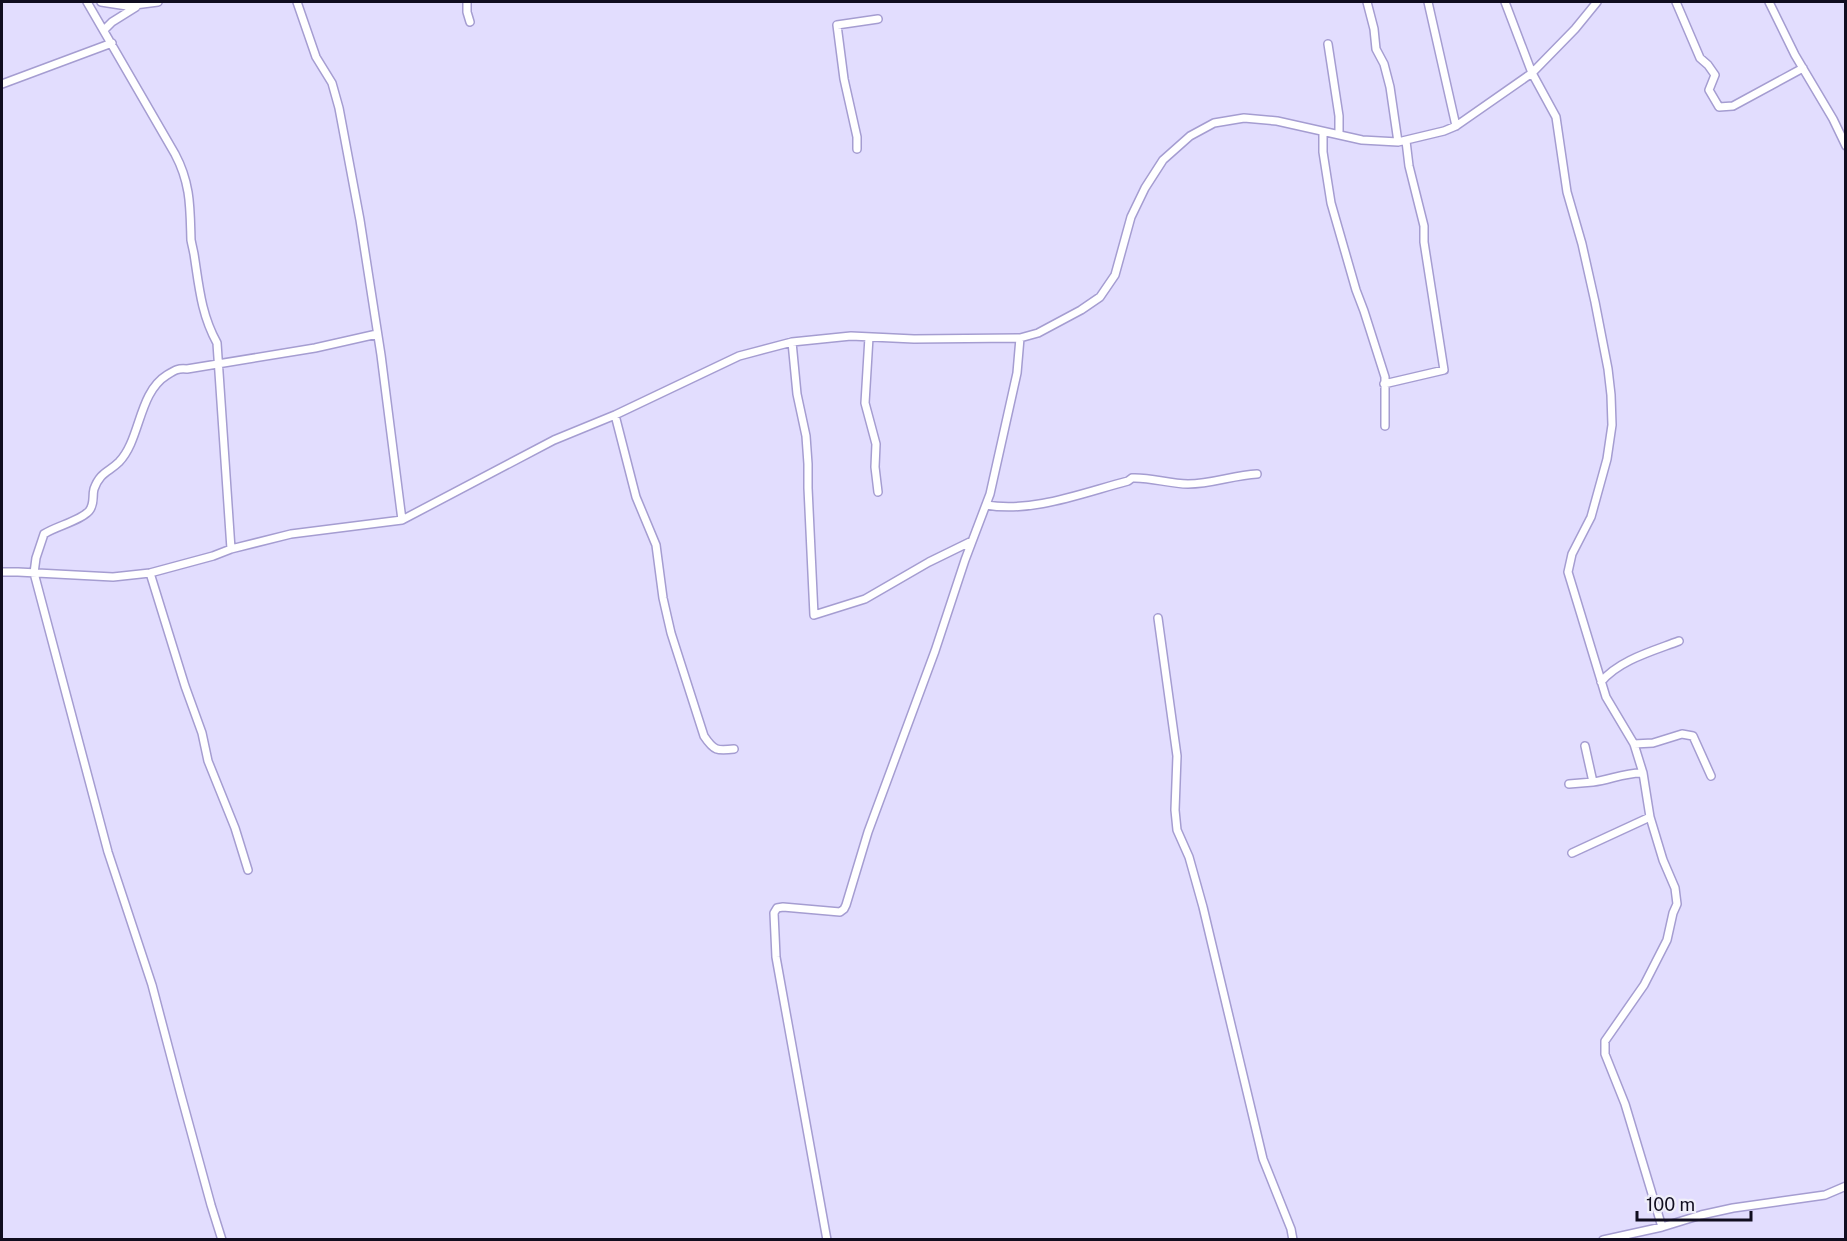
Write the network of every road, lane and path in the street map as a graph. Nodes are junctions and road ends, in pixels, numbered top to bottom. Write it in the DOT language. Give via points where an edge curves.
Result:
graph roads {
  1 [pos="87,2"];
  2 [pos="101,2"];
  3 [pos="159,2"];
  4 [pos="297,2"];
  5 [pos="466,2"];
  6 [pos="1367,2"];
  7 [pos="1428,2"];
  8 [pos="1505,2"];
  9 [pos="1597,2"];
  10 [pos="1676,2"];
  11 [pos="1769,2"];
  12 [pos="145,3"];
  13 [pos="878,19"];
  14 [pos="470,22"];
  15 [pos="104,30"];
  16 [pos="112,43"];
  17 [pos="1328,44"];
  18 [pos="1803,68"];
  19 [pos="1532,73"];
  20 [pos="2,84"];
  21 [pos="1456,126"];
  22 [pos="1323,132"];
  23 [pos="1339,135"];
  24 [pos="1406,141"];
  25 [pos="1398,142"];
  26 [pos="1845,146"];
  27 [pos="857,149"];
  28 [pos="377,334"];
  29 [pos="869,337"];
  30 [pos="1020,338"];
  31 [pos="792,342"];
  32 [pos="218,364"];
  33 [pos="1384,384"];
  34 [pos="615,415"];
  35 [pos="1386,426"];
  36 [pos="1257,474"];
  37 [pos="879,492"];
  38 [pos="986,505"];
  39 [pos="402,520"];
  40 [pos="972,541"];
  41 [pos="231,549"];
  42 [pos="2,572"];
  43 [pos="34,573"];
  44 [pos="150,573"];
  45 [pos="1158,618"];
  46 [pos="1679,641"];
  47 [pos="1600,682"];
  48 [pos="1634,744"];
  49 [pos="1585,746"];
  50 [pos="734,749"];
  51 [pos="1643,773"];
  52 [pos="1711,776"];
  53 [pos="1593,782"];
  54 [pos="1569,783"];
  55 [pos="1650,817"];
  56 [pos="1572,853"];
  57 [pos="248,870"];
  58 [pos="1845,1186"];
  59 [pos="1662,1227"];
  60 [pos="222,1239"];
  61 [pos="826,1239"];
  62 [pos="1293,1239"];
  63 [pos="1603,1239"];
  1 -- 15 [label="street"];
  2 -- 12 [label="street" via="127,6"];
  3 -- 12 [label="street"];
  4 -- 28 [label="street" via="339,108"];
  5 -- 14 [label="street"];
  6 -- 25 [label="street" via="1376,49 1384,64"];
  7 -- 21 [label="street"];
  8 -- 19 [label="street"];
  9 -- 19 [label="street"];
  10 -- 18 [label="street" via="1700,58 1715,75 1709,90 1719,107 1733,106"];
  11 -- 18 [label="street"];
  12 -- 15 [label="street"];
  13 -- 27 [label="street" via="837,26"];
  15 -- 16 [label="street"];
  16 -- 20 [label="street"];
  16 -- 32 [label="street" via="183,169 196,277 207,325 217,343"];
  17 -- 23 [label="street"];
  18 -- 26 [label="street"];
  19 -- 21 [label="street"];
  19 -- 47 [label="street" via="1556,117 1567,192 1593,291 1610,386 1612,425 1607,459 1591,517 1568,566"];
  21 -- 24 [label="street"];
  22 -- 23 [label="street"];
  22 -- 30 [label="street" via="1244,118 1214,123 1190,136 1163,160 1145,188 1131,217 1115,275 1100,297 1057,324"];
  22 -- 33 [label="street" via="1331,203"];
  23 -- 25 [label="street"];
  24 -- 25 [label="street"];
  24 -- 33 [label="street" via="1424,226 1444,370"];
  28 -- 32 [label="street"];
  28 -- 39 [label="street"];
  29 -- 30 [label="street"];
  29 -- 31 [label="street"];
  29 -- 37 [label="street" via="865,403 876,444"];
  30 -- 38 [label="street" via="1017,373"];
  31 -- 34 [label="street" via="739,356"];
  31 -- 40 [label="street" via="806,436 814,615 865,599"];
  32 -- 41 [label="street"];
  32 -- 43 [label="street" via="179,368 157,381 132,440 119,462 104,472 94,489 88,512 44,534"];
  33 -- 35 [label="street"];
  34 -- 39 [label="street" via="554,440"];
  34 -- 50 [label="street" via="636,496 656,545 671,633 704,736 711,747"];
  36 -- 38 [label="street" via="1186,484 1132,478 1039,504 1012,508"];
  38 -- 40 [label="street"];
  39 -- 41 [label="street" via="291,534"];
  40 -- 61 [label="street" via="844,909 840,912 783,907 774,913 776,957"];
  41 -- 44 [label="street"];
  42 -- 43 [label="street"];
  43 -- 44 [label="street" via="113,577"];
  43 -- 60 [label="street" via="108,852 153,985"];
  44 -- 57 [label="street" via="208,761"];
  45 -- 62 [label="street" via="1177,756 1176,830 1182,837 1203,907 1263,1159"];
  46 -- 47 [label="street" via="1617,668"];
  47 -- 48 [label="street"];
  48 -- 51 [label="street"];
  48 -- 52 [label="street" via="1693,735"];
  49 -- 53 [label="street"];
  51 -- 53 [label="street" via="1631,772"];
  51 -- 55 [label="street"];
  53 -- 54 [label="street"];
  55 -- 56 [label="street"];
  55 -- 59 [label="street" via="1677,904 1667,940 1644,985 1605,1041 1605,1054 1625,1104"];
  58 -- 59 [label="street" via="1825,1195 1733,1208"];
  59 -- 63 [label="street"];
}
